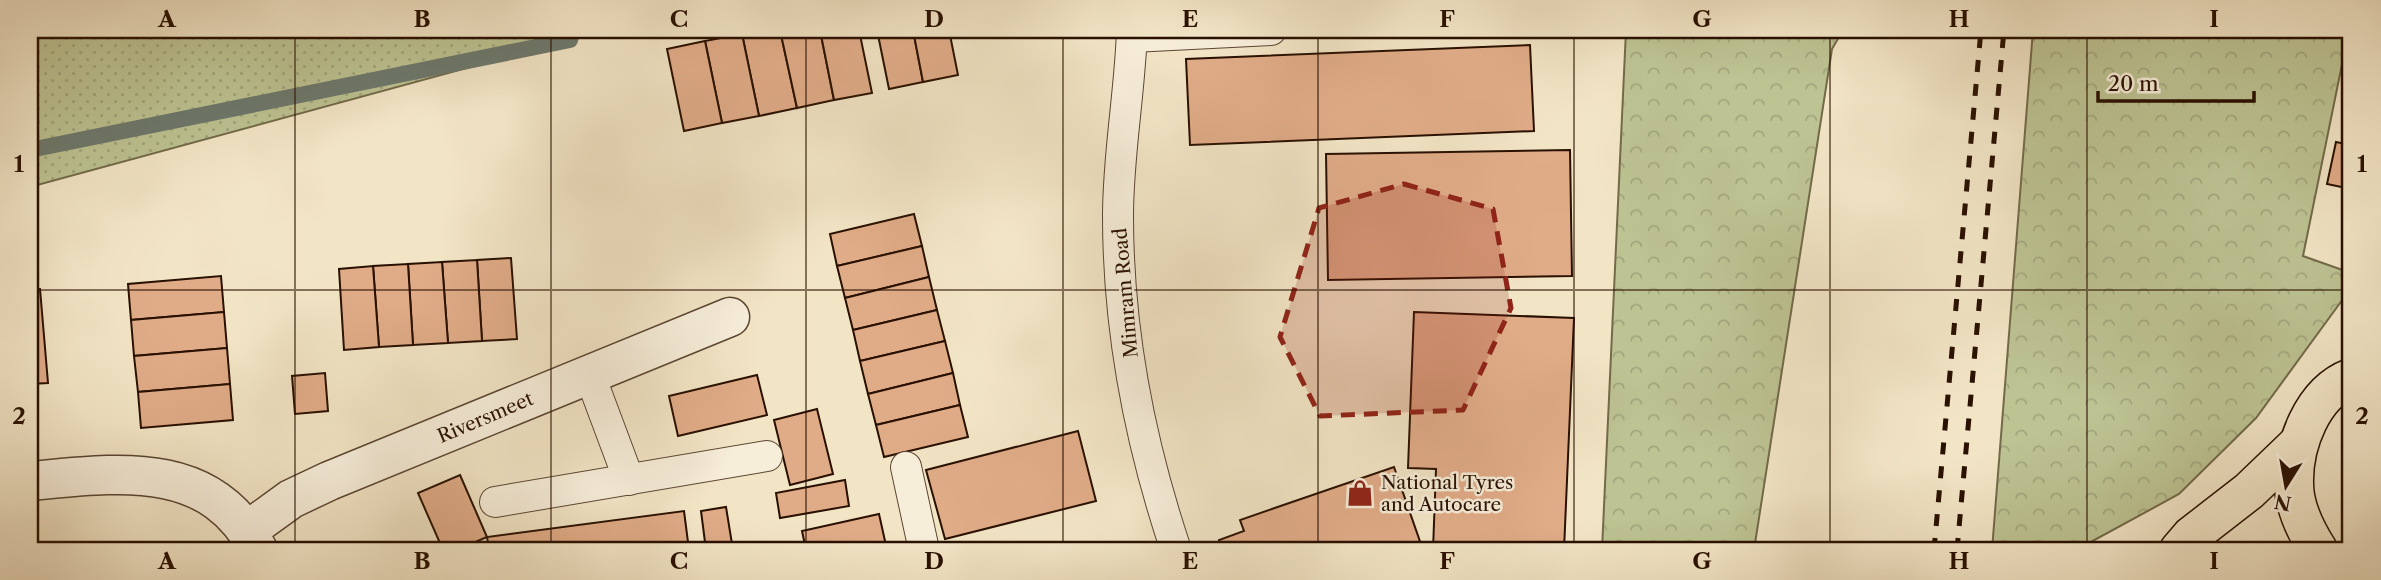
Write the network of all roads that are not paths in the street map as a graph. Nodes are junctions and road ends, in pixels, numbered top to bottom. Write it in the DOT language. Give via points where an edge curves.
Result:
graph roads {
  1 [pos="1271,30"];
  2 [pos="1132,33"];
  3 [pos="730,317"];
  4 [pos="589,373"];
  5 [pos="2349,374"];
  6 [pos="2298,444"];
  7 [pos="767,456"];
  8 [pos="906,467"];
  9 [pos="629,480"];
  10 [pos="30,481"];
  11 [pos="495,502"];
  12 [pos="253,540"];
  13 [pos="924,550"];
  14 [pos="1176,550"];
  15 [pos="2179,550"];
  16 [pos="2318,550"];
  1 -- 2 [label="lane"];
  2 -- 14 [label="lane, Mimram Road" via="1118,216 1124,318 1138,416"];
  3 -- 4 [label="street, Riversmeet"];
  4 -- 9 [label="lane"];
  4 -- 12 [label="street, Riversmeet" via="291,499"];
  5 -- 6 [label="highway" via="2316,407"];
  6 -- 15 [label="highway"];
  6 -- 16 [label="highway" via="2295,494"];
  7 -- 9 [label="lane"];
  8 -- 13 [label="lane"];
  9 -- 11 [label="lane"];
  10 -- 12 [label="street, Riversmeet" via="142,475 180,482 214,496"];
}
